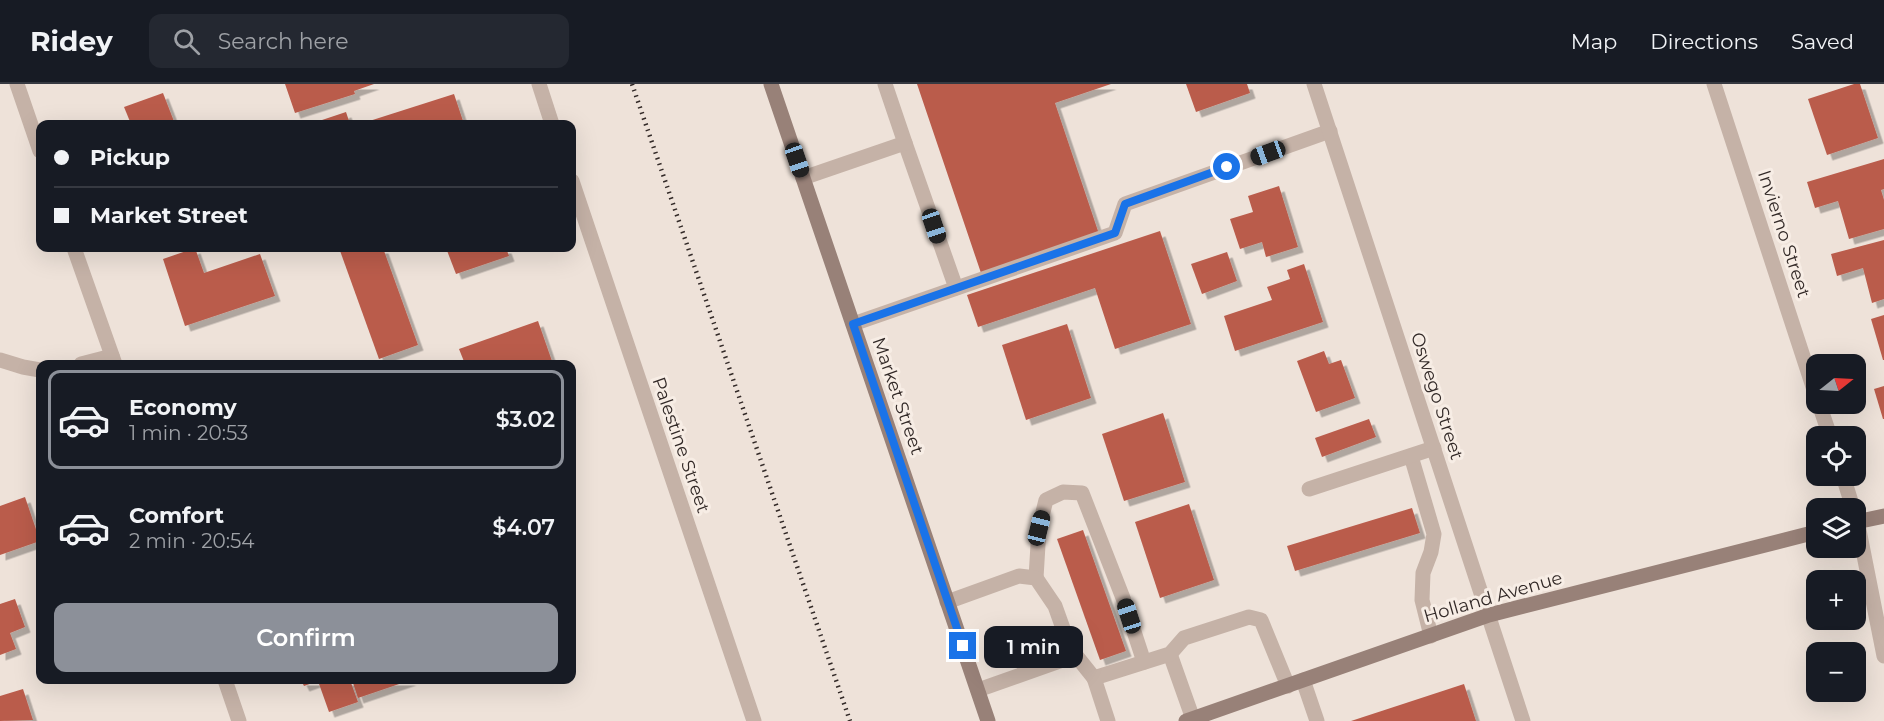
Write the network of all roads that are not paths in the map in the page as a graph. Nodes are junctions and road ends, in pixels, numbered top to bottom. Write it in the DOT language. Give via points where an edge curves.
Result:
graph roads {
  1 [pos="17,84"];
  2 [pos="539,84"];
  3 [pos="771,84"];
  4 [pos="885,84"];
  5 [pos="1314,84"];
  6 [pos="1714,84"];
  7 [pos="551,120"];
  8 [pos="1330,130"];
  9 [pos="36,139"];
  10 [pos="905,144"];
  11 [pos="803,178"];
  12 [pos="576,193"];
  13 [pos="75,252"];
  14 [pos="956,288"];
  15 [pos="853,324"];
  16 [pos="0,360"];
  17 [pos="113,360"];
  18 [pos="1806,365"];
  19 [pos="36,369"];
  20 [pos="1434,448"];
  21 [pos="1411,456"];
  22 [pos="1309,489"];
  23 [pos="1884,516"];
  24 [pos="1866,517"];
  25 [pos="1806,535"];
  26 [pos="1864,558"];
  27 [pos="1036,578"];
  28 [pos="947,602"];
  29 [pos="1489,615"];
  30 [pos="1431,636"];
  31 [pos="1070,648"];
  32 [pos="1170,654"];
  33 [pos="1884,656"];
  34 [pos="1144,662"];
  35 [pos="1094,678"];
  36 [pos="1304,680"];
  37 [pos="226,684"];
  38 [pos="1288,686"];
  39 [pos="978,690"];
  40 [pos="1190,720"];
  41 [pos="239,721"];
  42 [pos="754,721"];
  43 [pos="988,721"];
  44 [pos="1108,721"];
  45 [pos="1317,721"];
  46 [pos="1523,721"];
  1 -- 9 [label="street"];
  2 -- 7 [label="street"];
  3 -- 11 [label="main road, Market Street"];
  4 -- 10 [label="street"];
  5 -- 8 [label="street, Oswego Street"];
  6 -- 18 [label="street, Invierno Street"];
  8 -- 14 [label="street" via="1125,204 1115,233"];
  8 -- 20 [label="street, Oswego Street"];
  10 -- 11 [label="street"];
  10 -- 14 [label="street"];
  11 -- 15 [label="main road, Market Street"];
  12 -- 42 [label="street, Palestine Street"];
  13 -- 17 [label="street"];
  14 -- 15 [label="street"];
  15 -- 28 [label="main road, Market Street"];
  16 -- 19 [label="street"];
  20 -- 21 [label="street"];
  20 -- 29 [label="street, Oswego Street"];
  21 -- 22 [label="street"];
  21 -- 30 [label="street" via="1434,534 1423,573 1422,600"];
  23 -- 24 [label="main road"];
  25 -- 29 [label="main road, Holland Avenue"];
  26 -- 33 [label="street"];
  27 -- 28 [label="street" via="1019,576"];
  27 -- 31 [label="street" via="1055,606"];
  27 -- 34 [label="street" via="1039,528 1046,500 1063,492 1082,493"];
  28 -- 39 [label="main road, Market Street"];
  29 -- 30 [label="main road, Holland Avenue"];
  29 -- 46 [label="street, Oswego Street"];
  30 -- 36 [label="main road, Holland Avenue"];
  31 -- 35 [label="street"];
  31 -- 39 [label="street" via="1060,661"];
  32 -- 34 [label="street"];
  32 -- 38 [label="street" via="1184,638 1250,617 1261,620"];
  32 -- 40 [label="street"];
  34 -- 35 [label="street"];
  35 -- 44 [label="street"];
  36 -- 38 [label="main road, Holland Avenue"];
  36 -- 45 [label="street"];
  37 -- 41 [label="street"];
  38 -- 40 [label="main road, Holland Avenue"];
  39 -- 43 [label="main road, Market Street"];
}
